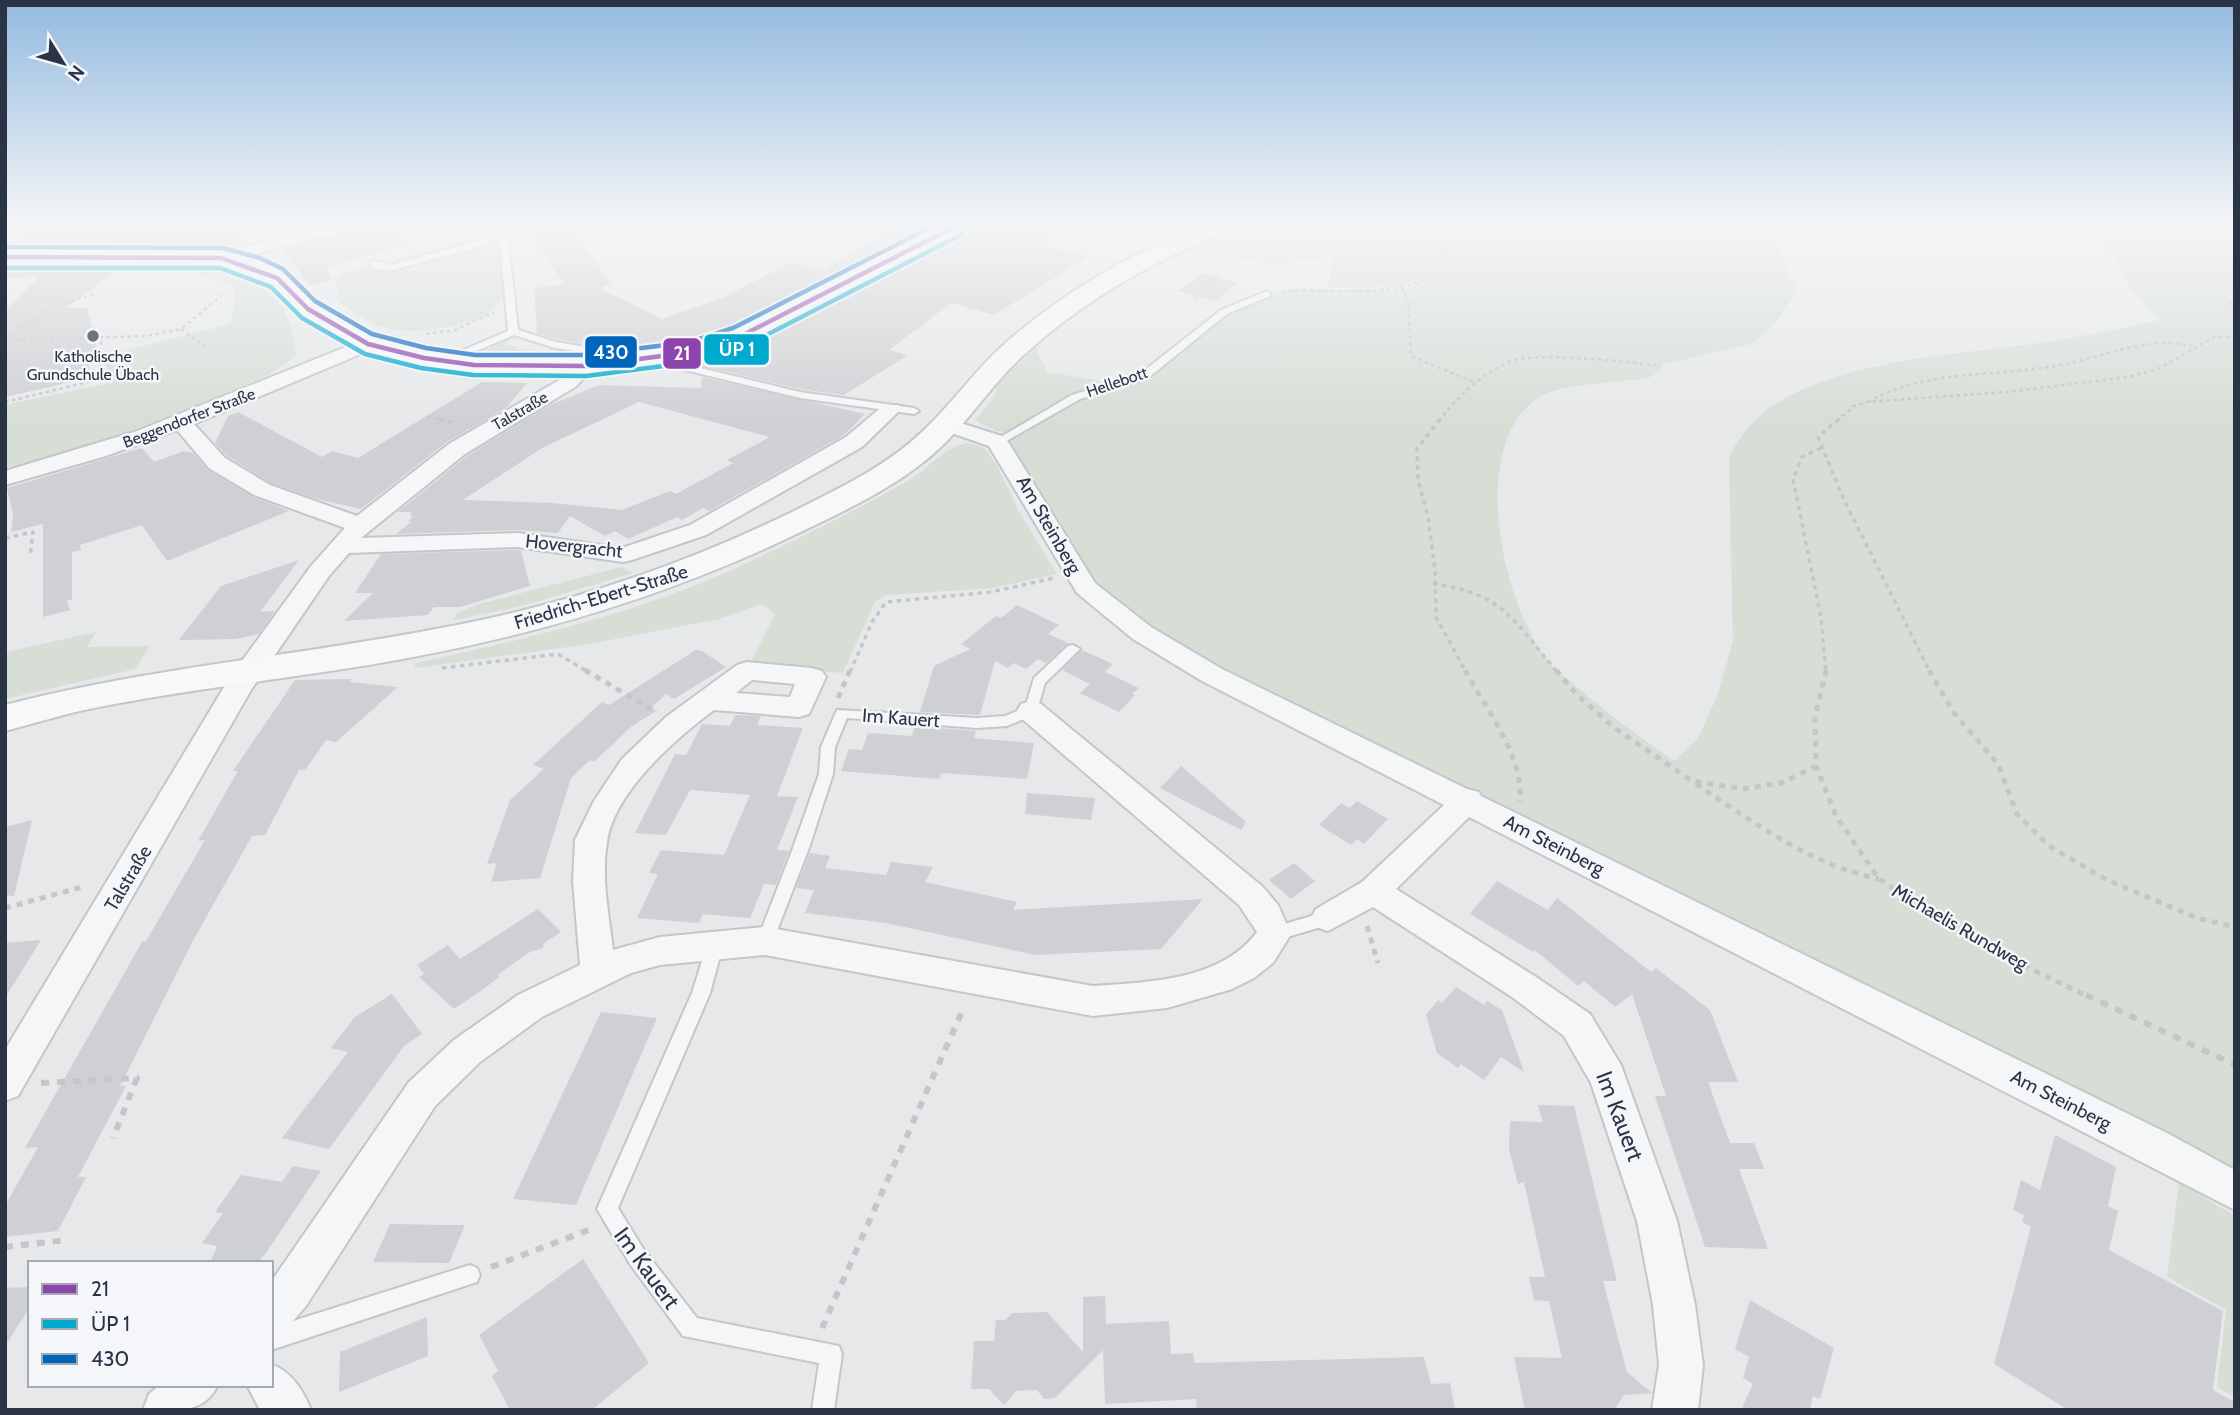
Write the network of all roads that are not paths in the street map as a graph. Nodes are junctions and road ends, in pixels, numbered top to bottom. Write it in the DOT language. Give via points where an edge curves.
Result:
graph roads {
  1 [pos="290,291"];
  2 [pos="510,291"];
  3 [pos="832,291"];
  4 [pos="1086,291"];
  5 [pos="1267,294"];
  6 [pos="513,332"];
  7 [pos="368,344"];
  8 [pos="677,355"];
  9 [pos="445,361"];
  10 [pos="614,363"];
  11 [pos="586,366"];
  12 [pos="903,410"];
  13 [pos="182,423"];
  14 [pos="944,424"];
  15 [pos="997,442"];
  16 [pos="5,478"];
  17 [pos="360,525"];
  18 [pos="343,546"];
  19 [pos="1073,649"];
  20 [pos="256,661"];
  21 [pos="706,700"];
  22 [pos="1031,711"];
  23 [pos="5,718"];
  24 [pos="1468,800"];
  25 [pos="1350,904"];
  26 [pos="1274,934"];
  27 [pos="765,941"];
  28 [pos="715,945"];
  29 [pos="598,971"];
  30 [pos="18,1084"];
  31 [pos="2235,1191"];
  32 [pos="474,1273"];
  33 [pos="273,1312"];
  34 [pos="273,1338"];
  35 [pos="194,1387"];
  36 [pos="271,1387"];
  37 [pos="166,1410"];
  38 [pos="289,1410"];
  39 [pos="824,1410"];
  40 [pos="1675,1410"];
  1 -- 7 [label="street" via="333,326"];
  2 -- 6 [label="lane"];
  3 -- 8 [label="street" via="713,347"];
  4 -- 14 [label="street, Friedrich-Ebert-Straße" via="1004,358"];
  5 -- 15 [label="lane, Hellebott" via="1224,312 1144,376 1076,397"];
  6 -- 9 [label="lane"];
  6 -- 10 [label="lane" via="611,354"];
  7 -- 9 [label="street"];
  7 -- 13 [label="street, Beggendorfer Straße"];
  8 -- 10 [label="street"];
  8 -- 12 [label="lane, Hovergracht" via="680,366 800,395"];
  9 -- 11 [label="street" via="510,367"];
  10 -- 11 [label="street"];
  11 -- 17 [label="street, Talstraße" via="568,383 457,449"];
  12 -- 18 [label="street, Hovergracht" via="698,530 622,555 518,540"];
  13 -- 16 [label="street, Beggendorfer Straße"];
  13 -- 17 [label="street" via="216,463 262,490"];
  14 -- 15 [label="street"];
  14 -- 20 [label="street, Friedrich-Ebert-Straße" via="923,447 893,468 760,540 682,573 535,619 362,654"];
  15 -- 24 [label="street, Am Steinberg" via="1086,588 1115,614 1212,674"];
  17 -- 18 [label="street, Talstraße"];
  18 -- 20 [label="street, Talstraße"];
  19 -- 22 [label="lane" via="1039,681"];
  20 -- 23 [label="street, Friedrich-Ebert-Straße"];
  20 -- 30 [label="street, Talstraße" via="130,873"];
  21 -- 29 [label="street" via="632,766 592,839 589,881"];
  22 -- 26 [label="street" via="1251,896 1266,914"];
  22 -- 27 [label="lane, Im Kauert" via="1007,721 977,723 842,713 828,747 826,774 806,835"];
  24 -- 25 [label="street"];
  24 -- 31 [label="street, Am Steinberg"];
  25 -- 26 [label="lane"];
  25 -- 40 [label="street, Im Kauert" via="1524,987 1577,1025 1608,1077 1657,1221 1681,1365"];
  26 -- 27 [label="street" via="1266,951 1249,965 1197,986 1140,998 1093,1001"];
  27 -- 28 [label="street"];
  28 -- 29 [label="street" via="660,951"];
  28 -- 39 [label="lane, Im Kauert" via="701,993 607,1209 691,1328 831,1354"];
  29 -- 33 [label="street" via="530,1006 467,1051 422,1094"];
  32 -- 34 [label="lane"];
  35 -- 37 [label="street"];
  36 -- 38 [label="street"];
}
